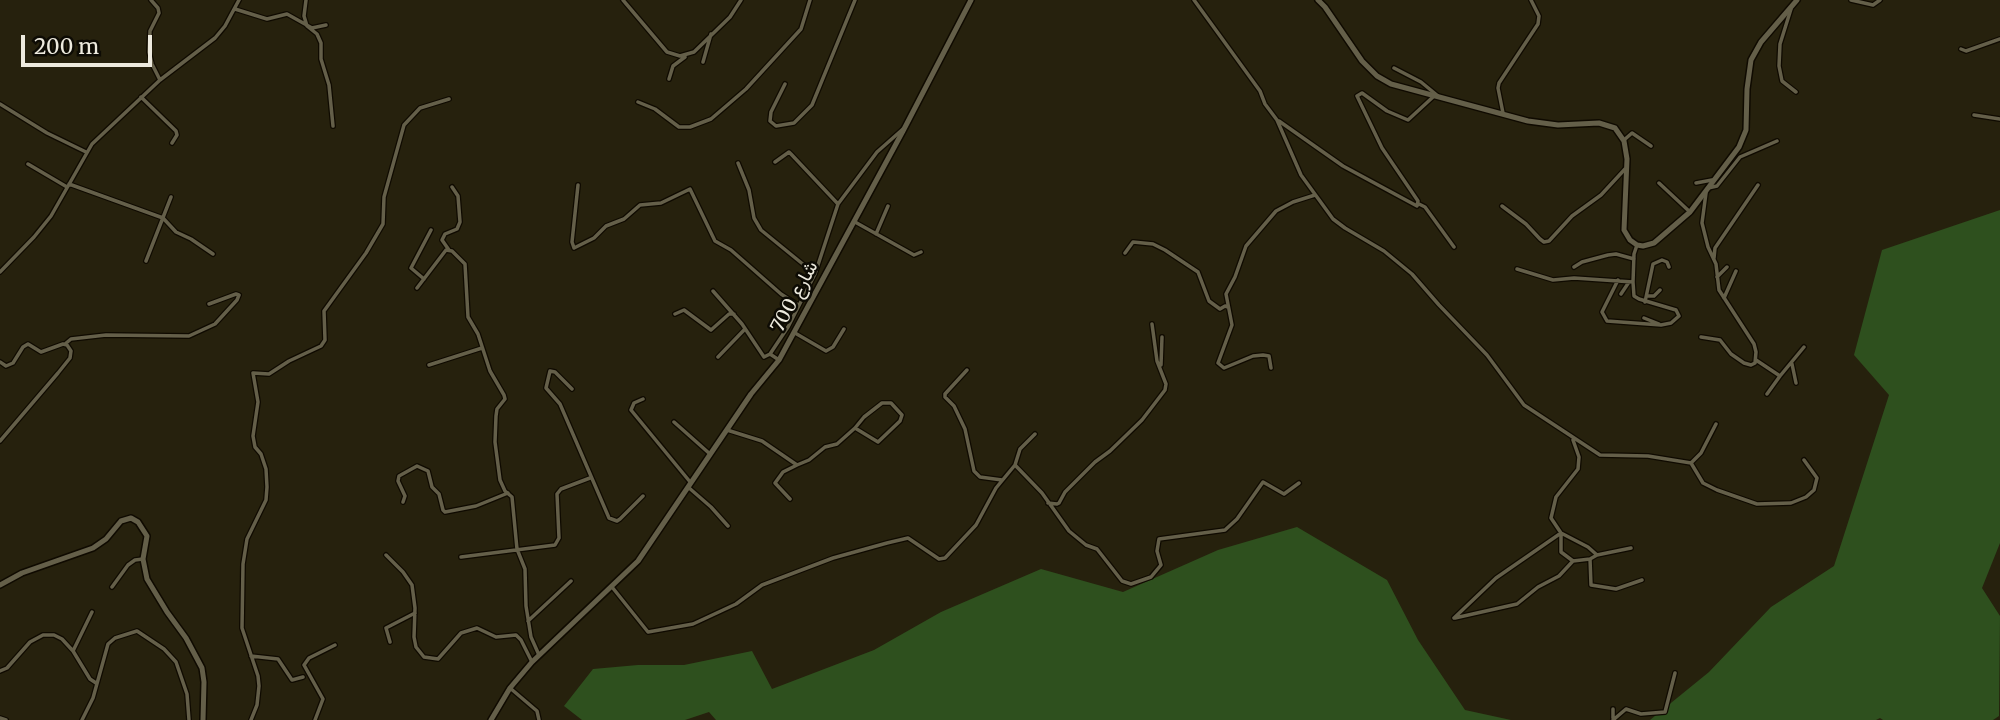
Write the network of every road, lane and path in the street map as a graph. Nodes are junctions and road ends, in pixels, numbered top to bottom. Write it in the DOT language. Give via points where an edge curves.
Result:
graph roads {
  1 [pos="151,0"];
  2 [pos="239,0"];
  3 [pos="306,0"];
  4 [pos="623,0"];
  5 [pos="741,0"];
  6 [pos="810,0"];
  7 [pos="855,0"];
  8 [pos="971,0"];
  9 [pos="1194,0"];
  10 [pos="1318,0"];
  11 [pos="1531,0"];
  12 [pos="1797,0"];
  13 [pos="1851,0"];
  14 [pos="1880,0"];
  15 [pos="1792,8"];
  16 [pos="235,9"];
  17 [pos="326,25"];
  18 [pos="307,26"];
  19 [pos="712,34"];
  20 [pos="2000,39"];
  21 [pos="1961,49"];
  22 [pos="689,53"];
  23 [pos="703,62"];
  24 [pos="1394,68"];
  25 [pos="669,79"];
  26 [pos="160,80"];
  27 [pos="785,84"];
  28 [pos="1797,92"];
  29 [pos="141,97"];
  30 [pos="1436,97"];
  31 [pos="449,99"];
  32 [pos="638,102"];
  33 [pos="0,104"];
  34 [pos="1975,115"];
  35 [pos="1503,116"];
  36 [pos="2000,119"];
  37 [pos="1278,120"];
  38 [pos="333,126"];
  39 [pos="905,128"];
  40 [pos="1624,141"];
  41 [pos="1777,141"];
  42 [pos="172,144"];
  43 [pos="1651,146"];
  44 [pos="86,152"];
  45 [pos="775,162"];
  46 [pos="738,163"];
  47 [pos="27,164"];
  48 [pos="1626,167"];
  49 [pos="1714,180"];
  50 [pos="1658,183"];
  51 [pos="1696,183"];
  52 [pos="68,185"];
  53 [pos="578,185"];
  54 [pos="1758,185"];
  55 [pos="452,187"];
  56 [pos="1707,190"];
  57 [pos="1315,195"];
  58 [pos="171,197"];
  59 [pos="838,204"];
  60 [pos="1419,204"];
  61 [pos="888,206"];
  62 [pos="1502,206"];
  63 [pos="1690,212"];
  64 [pos="163,218"];
  65 [pos="853,221"];
  66 [pos="431,230"];
  67 [pos="876,234"];
  68 [pos="1637,246"];
  69 [pos="1454,247"];
  70 [pos="449,250"];
  71 [pos="921,252"];
  72 [pos="1125,253"];
  73 [pos="213,254"];
  74 [pos="1714,258"];
  75 [pos="1634,259"];
  76 [pos="146,261"];
  77 [pos="1574,267"];
  78 [pos="1669,267"];
  79 [pos="1727,268"];
  80 [pos="1517,269"];
  81 [pos="1737,271"];
  82 [pos="0,272"];
  83 [pos="815,274"];
  84 [pos="1717,277"];
  85 [pos="424,279"];
  86 [pos="1618,281"];
  87 [pos="1631,282"];
  88 [pos="416,288"];
  89 [pos="1660,290"];
  90 [pos="713,291"];
  91 [pos="1621,294"];
  92 [pos="1647,296"];
  93 [pos="1724,298"];
  94 [pos="1645,302"];
  95 [pos="209,304"];
  96 [pos="798,305"];
  97 [pos="1228,307"];
  98 [pos="675,314"];
  99 [pos="734,314"];
  100 [pos="1644,318"];
  101 [pos="1152,324"];
  102 [pos="1661,325"];
  103 [pos="745,329"];
  104 [pos="844,329"];
  105 [pos="795,333"];
  106 [pos="1162,337"];
  107 [pos="1701,337"];
  108 [pos="65,344"];
  109 [pos="1804,347"];
  110 [pos="482,348"];
  111 [pos="770,354"];
  112 [pos="718,357"];
  113 [pos="779,360"];
  114 [pos="1756,360"];
  115 [pos="0,362"];
  116 [pos="1792,364"];
  117 [pos="429,365"];
  118 [pos="1161,367"];
  119 [pos="1271,368"];
  120 [pos="967,370"];
  121 [pos="1780,376"];
  122 [pos="1796,383"];
  123 [pos="572,389"];
  124 [pos="1767,394"];
  125 [pos="643,399"];
  126 [pos="674,422"];
  127 [pos="1716,424"];
  128 [pos="855,428"];
  129 [pos="727,430"];
  130 [pos="1035,434"];
  131 [pos="1573,438"];
  132 [pos="0,441"];
  133 [pos="710,454"];
  134 [pos="1804,460"];
  135 [pos="1691,463"];
  136 [pos="797,465"];
  137 [pos="1015,466"];
  138 [pos="590,478"];
  139 [pos="1002,480"];
  140 [pos="1299,483"];
  141 [pos="690,485"];
  142 [pos="508,493"];
  143 [pos="643,496"];
  144 [pos="790,499"];
  145 [pos="403,502"];
  146 [pos="1047,503"];
  147 [pos="728,526"];
  148 [pos="1561,533"];
  149 [pos="1632,548"];
  150 [pos="517,549"];
  151 [pos="386,555"];
  152 [pos="1597,555"];
  153 [pos="461,557"];
  154 [pos="143,559"];
  155 [pos="1590,559"];
  156 [pos="1573,561"];
  157 [pos="1642,580"];
  158 [pos="571,581"];
  159 [pos="0,585"];
  160 [pos="112,587"];
  161 [pos="612,587"];
  162 [pos="92,612"];
  163 [pos="415,613"];
  164 [pos="528,621"];
  165 [pos="390,642"];
  166 [pos="335,645"];
  167 [pos="73,651"];
  168 [pos="539,655"];
  169 [pos="251,656"];
  170 [pos="532,662"];
  171 [pos="0,671"];
  172 [pos="1675,673"];
  173 [pos="303,677"];
  174 [pos="96,683"];
  175 [pos="510,688"];
  176 [pos="1613,709"];
  177 [pos="0,718"];
  178 [pos="6,720"];
  179 [pos="82,720"];
  180 [pos="189,720"];
  181 [pos="202,720"];
  182 [pos="251,720"];
  183 [pos="315,720"];
  184 [pos="491,720"];
  185 [pos="539,720"];
  186 [pos="1613,720"];
  1 -- 26 [label="street" via="159,10 150,31 149,51"];
  2 -- 16 [label="street"];
  3 -- 18 [label="street"];
  4 -- 22 [label="street" via="670,55"];
  5 -- 19 [label="street"];
  6 -- 32 [label="street" via="802,29 711,119 680,127"];
  7 -- 27 [label="street" via="811,105 793,123 776,126 770,121 771,112"];
  8 -- 39 [label="street, شارع 700"];
  9 -- 37 [label="street"];
  10 -- 30 [label="street" via="1377,76 1391,85"];
  11 -- 35 [label="street" via="1538,24 1499,83"];
  12 -- 15 [label="street"];
  13 -- 14 [label="street" via="1873,5"];
  15 -- 28 [label="street" via="1782,35 1779,65 1782,80"];
  15 -- 49 [label="street" via="1755,52 1747,83 1744,138"];
  16 -- 18 [label="street" via="267,19 288,14"];
  16 -- 26 [label="street" via="215,38"];
  17 -- 18 [label="street"];
  18 -- 38 [label="street" via="320,43"];
  19 -- 22 [label="street"];
  19 -- 23 [label="street"];
  20 -- 21 [label="street"];
  22 -- 25 [label="street" via="673,65"];
  24 -- 30 [label="street" via="1422,82"];
  26 -- 29 [label="street"];
  29 -- 42 [label="street" via="176,131"];
  29 -- 44 [label="street"];
  30 -- 35 [label="street"];
  30 -- 60 [label="street" via="1408,120 1363,93 1357,96 1382,148"];
  31 -- 169 [label="street" via="420,108 404,125 384,197 383,224 324,311 321,346 270,374 253,373 258,402 253,436 266,469 267,487 266,500 247,539 243,564 241,620"];
  33 -- 44 [label="street"];
  34 -- 36 [label="street"];
  35 -- 40 [label="street" via="1547,124 1603,124 1618,131"];
  37 -- 57 [label="street" via="1301,175"];
  37 -- 60 [label="street" via="1364,179"];
  39 -- 59 [label="street" via="877,152"];
  39 -- 65 [label="street, شارع 700"];
  40 -- 43 [label="street" via="1632,133"];
  40 -- 48 [label="street"];
  41 -- 56 [label="street" via="1740,157 1717,186"];
  44 -- 52 [label="street"];
  45 -- 59 [label="street" via="789,152"];
  46 -- 83 [label="street" via="761,230"];
  47 -- 52 [label="street"];
  48 -- 62 [label="street" via="1549,241 1540,239"];
  48 -- 68 [label="street" via="1623,224"];
  49 -- 51 [label="street"];
  49 -- 56 [label="street"];
  50 -- 63 [label="street"];
  52 -- 64 [label="street"];
  52 -- 82 [label="street" via="43,228"];
  53 -- 96 [label="street" via="574,248 639,205 657,204 688,189 717,243"];
  54 -- 74 [label="street"];
  55 -- 70 [label="street" via="458,197 460,222 442,240"];
  56 -- 63 [label="street"];
  56 -- 74 [label="street" via="1702,223"];
  57 -- 97 [label="street" via="1276,211 1246,246 1226,294"];
  57 -- 131 [label="street" via="1333,219 1401,263 1473,339 1524,405"];
  58 -- 64 [label="street"];
  59 -- 83 [label="street"];
  60 -- 69 [label="street"];
  61 -- 67 [label="street"];
  63 -- 68 [label="street" via="1654,243"];
  64 -- 73 [label="street" via="176,232"];
  64 -- 76 [label="street"];
  65 -- 67 [label="street"];
  65 -- 105 [label="street, شارع 700"];
  66 -- 85 [label="street" via="411,268"];
  67 -- 71 [label="street" via="914,255"];
  68 -- 75 [label="street"];
  70 -- 85 [label="street"];
  70 -- 110 [label="street" via="465,264 467,311"];
  72 -- 97 [label="street" via="1133,242 1165,250 1198,272 1209,301 1220,309"];
  74 -- 84 [label="street"];
  75 -- 77 [label="street" via="1608,255"];
  75 -- 87 [label="street"];
  78 -- 92 [label="street" via="1662,260 1653,264"];
  79 -- 84 [label="street"];
  80 -- 86 [label="street" via="1553,280"];
  81 -- 93 [label="street"];
  83 -- 96 [label="street"];
  84 -- 93 [label="street"];
  85 -- 88 [label="street"];
  86 -- 87 [label="street"];
  86 -- 102 [label="street" via="1602,312 1606,321"];
  87 -- 91 [label="street"];
  87 -- 94 [label="street" via="1634,296"];
  89 -- 92 [label="street"];
  90 -- 99 [label="street"];
  92 -- 94 [label="street"];
  93 -- 114 [label="street" via="1754,344"];
  94 -- 102 [label="street" via="1679,312 1676,320"];
  95 -- 108 [label="street" via="239,295 215,324 190,336 106,335 71,339"];
  96 -- 111 [label="street"];
  97 -- 119 [label="street" via="1232,325 1218,363 1224,368 1262,355 1269,356"];
  98 -- 99 [label="street" via="684,310 711,330"];
  99 -- 103 [label="street"];
  100 -- 102 [label="street"];
  101 -- 118 [label="street"];
  103 -- 111 [label="street" via="764,357"];
  103 -- 112 [label="street"];
  104 -- 105 [label="street" via="826,351"];
  105 -- 113 [label="street, شارع 700"];
  106 -- 118 [label="street"];
  107 -- 114 [label="street" via="1720,340 1748,365"];
  108 -- 115 [label="street" via="41,352 28,344 13,363 6,366"];
  108 -- 132 [label="street" via="70,358"];
  109 -- 116 [label="street"];
  110 -- 117 [label="street"];
  110 -- 142 [label="street" via="505,399 495,416 495,442 500,480"];
  111 -- 113 [label="street"];
  113 -- 129 [label="street, شارع 700"];
  114 -- 121 [label="street"];
  116 -- 121 [label="street"];
  116 -- 122 [label="street"];
  118 -- 146 [label="street" via="1165,390 1142,420 1065,492 1059,503"];
  120 -- 139 [label="street" via="945,397 965,429 974,471 980,477"];
  121 -- 124 [label="street"];
  123 -- 138 [label="street" via="550,371 546,388 560,404"];
  125 -- 141 [label="street" via="631,410"];
  126 -- 133 [label="street"];
  127 -- 135 [label="street"];
  128 -- 128 [label="street" via="885,402 893,404 902,416 878,442"];
  128 -- 136 [label="street"];
  129 -- 133 [label="street, شارع 700"];
  129 -- 136 [label="street" via="762,441"];
  130 -- 137 [label="street" via="1020,449"];
  131 -- 135 [label="street" via="1600,456 1648,456"];
  131 -- 148 [label="street" via="1578,469 1556,497 1551,518"];
  133 -- 141 [label="street, شارع 700"];
  134 -- 135 [label="street" via="1817,478 1814,491 1791,503 1757,503 1717,490 1703,483"];
  136 -- 144 [label="street" via="775,483"];
  137 -- 139 [label="street"];
  137 -- 146 [label="street"];
  138 -- 143 [label="street" via="613,520 620,519"];
  138 -- 150 [label="street" via="557,494 557,543"];
  139 -- 161 [label="street" via="976,525 945,558 939,559 908,538 887,543 762,585 736,604 693,624 648,632"];
  140 -- 146 [label="street" via="1284,494 1263,482 1225,530 1159,539 1161,565 1151,577 1131,584 1122,581 1097,549 1069,531"];
  141 -- 147 [label="street"];
  141 -- 161 [label="street, شارع 700" via="638,561"];
  142 -- 145 [label="street" via="446,512 428,471 417,466 399,476"];
  142 -- 150 [label="street"];
  148 -- 152 [label="street"];
  148 -- 156 [label="street" via="1562,552"];
  148 -- 156 [label="street" via="1496,578 1454,618 1517,604"];
  149 -- 152 [label="street"];
  150 -- 153 [label="street"];
  150 -- 164 [label="street" via="525,569"];
  151 -- 163 [label="street" via="408,578"];
  152 -- 155 [label="street"];
  154 -- 159 [label="street" via="146,536 138,522 126,519 93,548"];
  154 -- 160 [label="street" via="128,565"];
  154 -- 181 [label="street" via="152,590 202,668"];
  155 -- 156 [label="street"];
  155 -- 157 [label="street" via="1591,585 1616,589"];
  158 -- 164 [label="street"];
  161 -- 168 [label="street, شارع 700"];
  162 -- 167 [label="street"];
  163 -- 165 [label="street" via="386,628"];
  163 -- 170 [label="street" via="416,647 424,657 438,659 461,633 477,628 496,637 518,637"];
  164 -- 168 [label="street"];
  166 -- 183 [label="street" via="304,665 323,699"];
  167 -- 171 [label="street" via="58,636 43,635"];
  167 -- 174 [label="street"];
  168 -- 170 [label="street, شارع 700"];
  169 -- 173 [label="street" via="278,659 292,680"];
  169 -- 182 [label="street" via="260,686"];
  170 -- 175 [label="street, شارع 700"];
  172 -- 186 [label="street" via="1665,712 1638,714 1626,709"];
  174 -- 179 [label="street"];
  174 -- 180 [label="street" via="108,644 141,632 176,662 187,694"];
  175 -- 184 [label="street, شارع 700"];
  175 -- 185 [label="street" via="537,711"];
  176 -- 186 [label="street"];
  177 -- 178 [label="street"];
}
